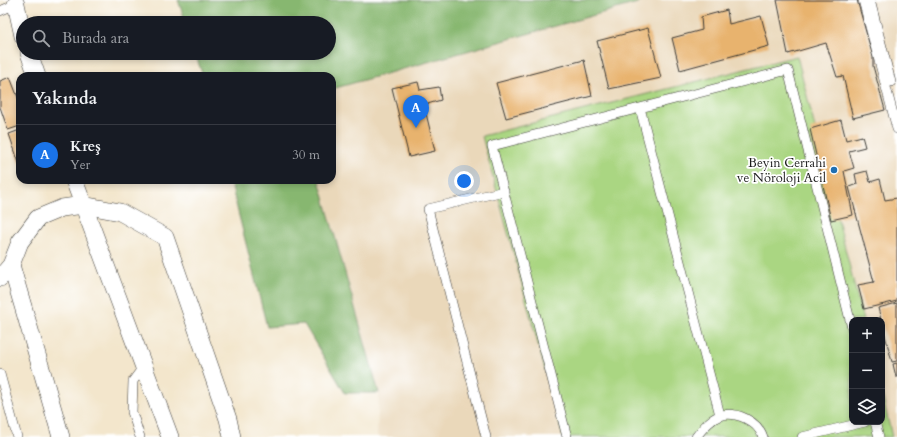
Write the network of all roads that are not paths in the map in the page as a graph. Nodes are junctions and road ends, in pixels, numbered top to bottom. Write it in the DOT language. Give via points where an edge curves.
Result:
graph roads {
  1 [pos="863,0"];
  2 [pos="870,0"];
  3 [pos="16,2"];
  4 [pos="0,11"];
  5 [pos="19,16"];
  6 [pos="31,60"];
  7 [pos="36,72"];
  8 [pos="897,104"];
  9 [pos="640,108"];
  10 [pos="897,129"];
  11 [pos="76,184"];
  12 [pos="504,191"];
  13 [pos="83,204"];
  14 [pos="11,265"];
  15 [pos="0,278"];
  16 [pos="849,317"];
  17 [pos="144,366"];
  18 [pos="0,374"];
  19 [pos="720,415"];
  20 [pos="852,425"];
  21 [pos="877,425"];
  22 [pos="17,437"];
  23 [pos="61,437"];
  24 [pos="140,437"];
  25 [pos="170,437"];
  26 [pos="232,437"];
  27 [pos="486,437"];
  28 [pos="567,437"];
  29 [pos="696,437"];
  30 [pos="763,437"];
  31 [pos="802,437"];
  32 [pos="879,437"];
  1 -- 10 [label="lane"];
  2 -- 8 [label="lane"];
  3 -- 4 [label="lane"];
  3 -- 5 [label="street"];
  6 -- 7 [label="street"];
  9 -- 12 [label="lane" via="492,146"];
  9 -- 16 [label="lane" via="788,70"];
  9 -- 19 [label="lane"];
  11 -- 13 [label="street"];
  12 -- 27 [label="lane" via="428,209"];
  12 -- 28 [label="lane"];
  13 -- 14 [label="street" via="62,208 38,218 20,242"];
  13 -- 17 [label="street"];
  13 -- 26 [label="street" via="120,212 166,237"];
  14 -- 15 [label="street"];
  14 -- 23 [label="street"];
  17 -- 24 [label="lane" via="133,381 132,412"];
  17 -- 25 [label="street"];
  18 -- 22 [label="lane"];
  19 -- 29 [label="lane" via="705,426"];
  19 -- 30 [label="lane" via="739,416 752,421"];
  20 -- 31 [label="lane"];
  21 -- 32 [label="lane"];
}
